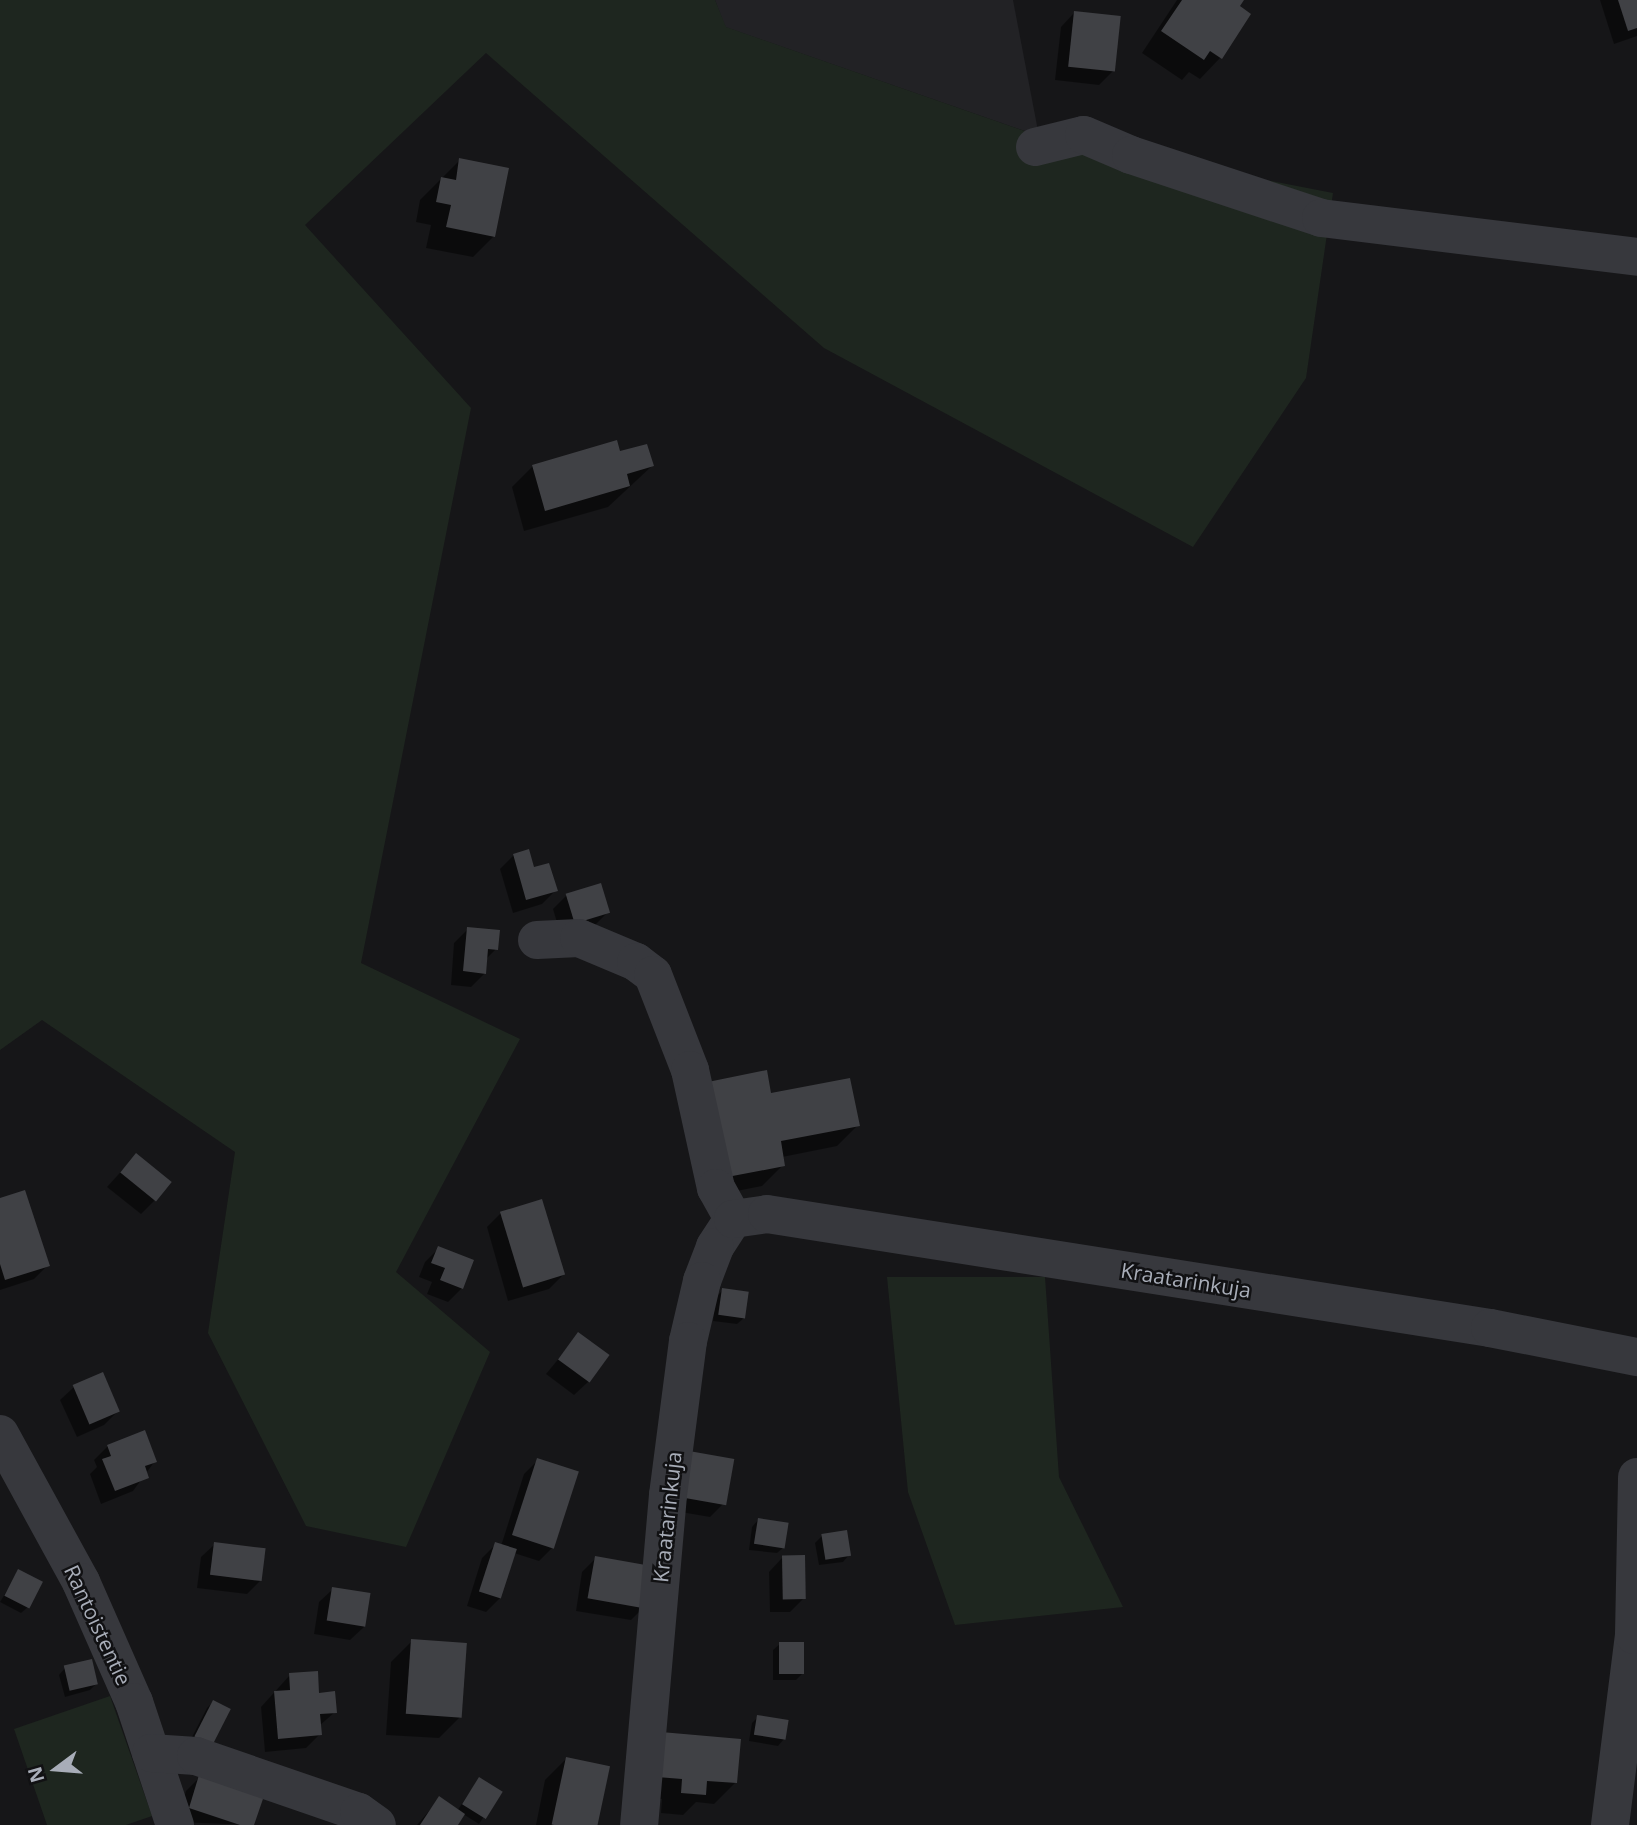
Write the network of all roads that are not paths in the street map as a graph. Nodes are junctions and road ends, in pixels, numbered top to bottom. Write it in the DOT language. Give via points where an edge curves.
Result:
graph roads {
  1 [pos="1035,147"];
  2 [pos="1637,257"];
  3 [pos="537,940"];
  4 [pos="733,1219"];
  5 [pos="1637,1357"];
  6 [pos="0,1434"];
  7 [pos="1637,1477"];
  8 [pos="151,1753"];
  9 [pos="175,1825"];
  10 [pos="377,1825"];
  11 [pos="639,1825"];
  12 [pos="1610,1825"];
  1 -- 2 [label="street" via="1084,135 1321,218"];
  3 -- 4 [label="street" via="579,938 636,962 653,975 690,1070 716,1188"];
  4 -- 5 [label="street, Kraatarinkuja" via="767,1214 1476,1326"];
  4 -- 11 [label="street, Kraatarinkuja" via="715,1247 702,1281 688,1341 665,1521"];
  6 -- 8 [label="street, Rantoistentie" via="81,1582 134,1702"];
  7 -- 12 [label="street" via="1634,1635"];
  8 -- 9 [label="street, Rantoistentie"];
  8 -- 10 [label="street" via="196,1756 359,1812"];
}
